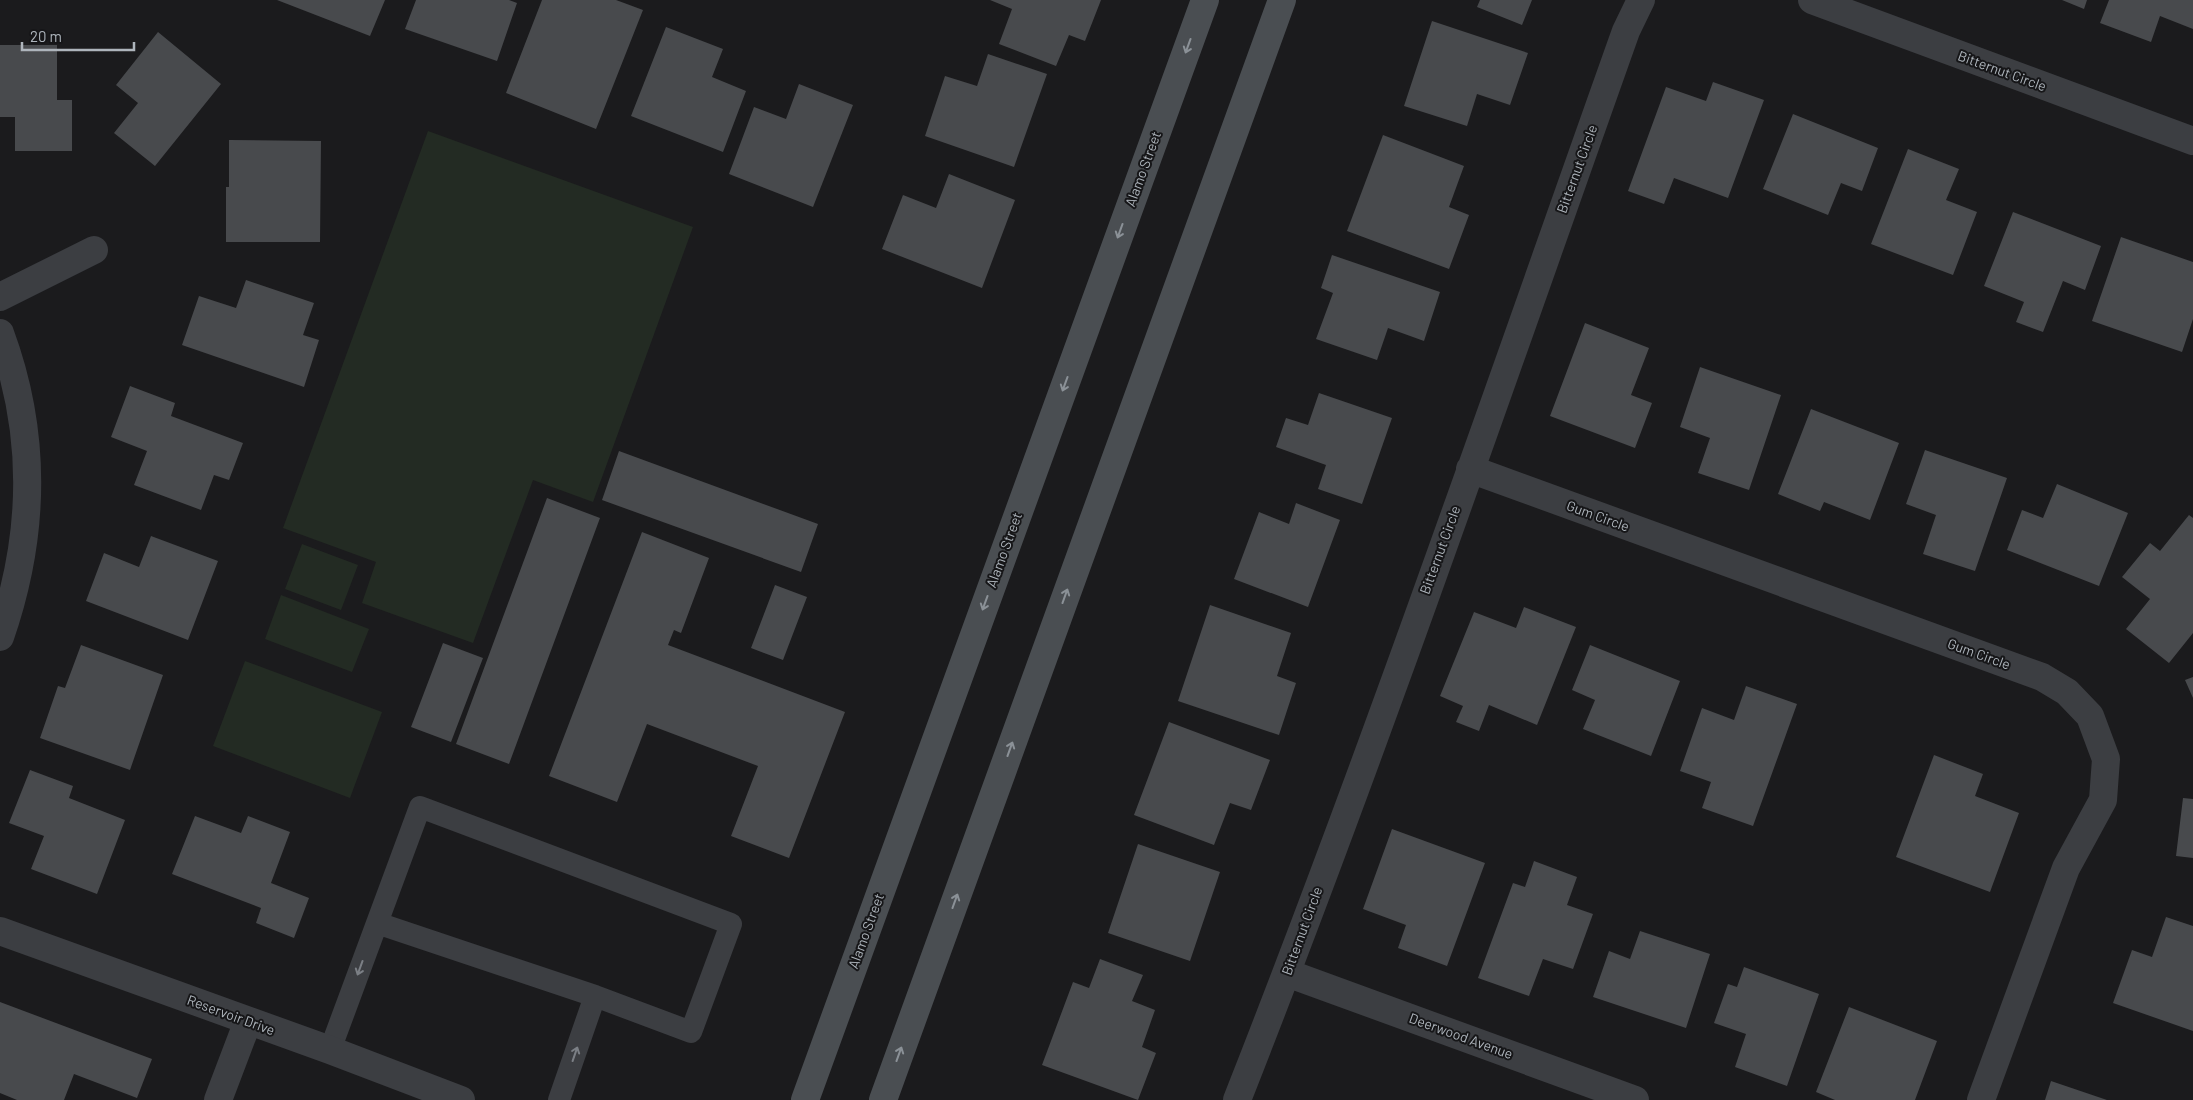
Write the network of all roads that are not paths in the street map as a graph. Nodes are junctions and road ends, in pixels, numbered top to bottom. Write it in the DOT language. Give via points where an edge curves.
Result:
graph roads {
  1 [pos="1204,0"];
  2 [pos="1282,0"];
  3 [pos="1641,0"];
  4 [pos="1812,0"];
  5 [pos="2193,141"];
  6 [pos="94,250"];
  7 [pos="0,297"];
  8 [pos="0,333"];
  9 [pos="1470,469"];
  10 [pos="0,636"];
  11 [pos="377,923"];
  12 [pos="0,931"];
  13 [pos="1287,973"];
  14 [pos="595,996"];
  15 [pos="248,1021"];
  16 [pos="330,1050"];
  17 [pos="218,1100"];
  18 [pos="461,1100"];
  19 [pos="559,1100"];
  20 [pos="805,1100"];
  21 [pos="883,1100"];
  22 [pos="1237,1100"];
  23 [pos="1635,1100"];
  24 [pos="1982,1100"];
  1 -- 20 [label="main road, Alamo Street, one-way"];
  21 -- 2 [label="main road, one-way"];
  3 -- 9 [label="street, Bitternut Circle" via="1626,31"];
  4 -- 5 [label="street, Bitternut Circle"];
  6 -- 7 [label="street"];
  8 -- 10 [label="street" via="12,364 23,418 28,478 24,545"];
  9 -- 13 [label="street, Bitternut Circle"];
  9 -- 24 [label="street, Gum Circle" via="2042,677 2067,692 2090,716 2106,758 2103,800 2066,868"];
  11 -- 14 [label="lane"];
  11 -- 14 [label="lane" via="420,807 731,924 691,1032"];
  11 -- 16 [label="lane, one-way"];
  12 -- 15 [label="street, Reservoir Drive"];
  13 -- 22 [label="street, Bitternut Circle"];
  13 -- 23 [label="street, Deerwood Avenue"];
  19 -- 14 [label="lane, one-way"];
  15 -- 16 [label="street, Reservoir Drive"];
  15 -- 17 [label="street"];
  16 -- 18 [label="street, Reservoir Drive"];
}
